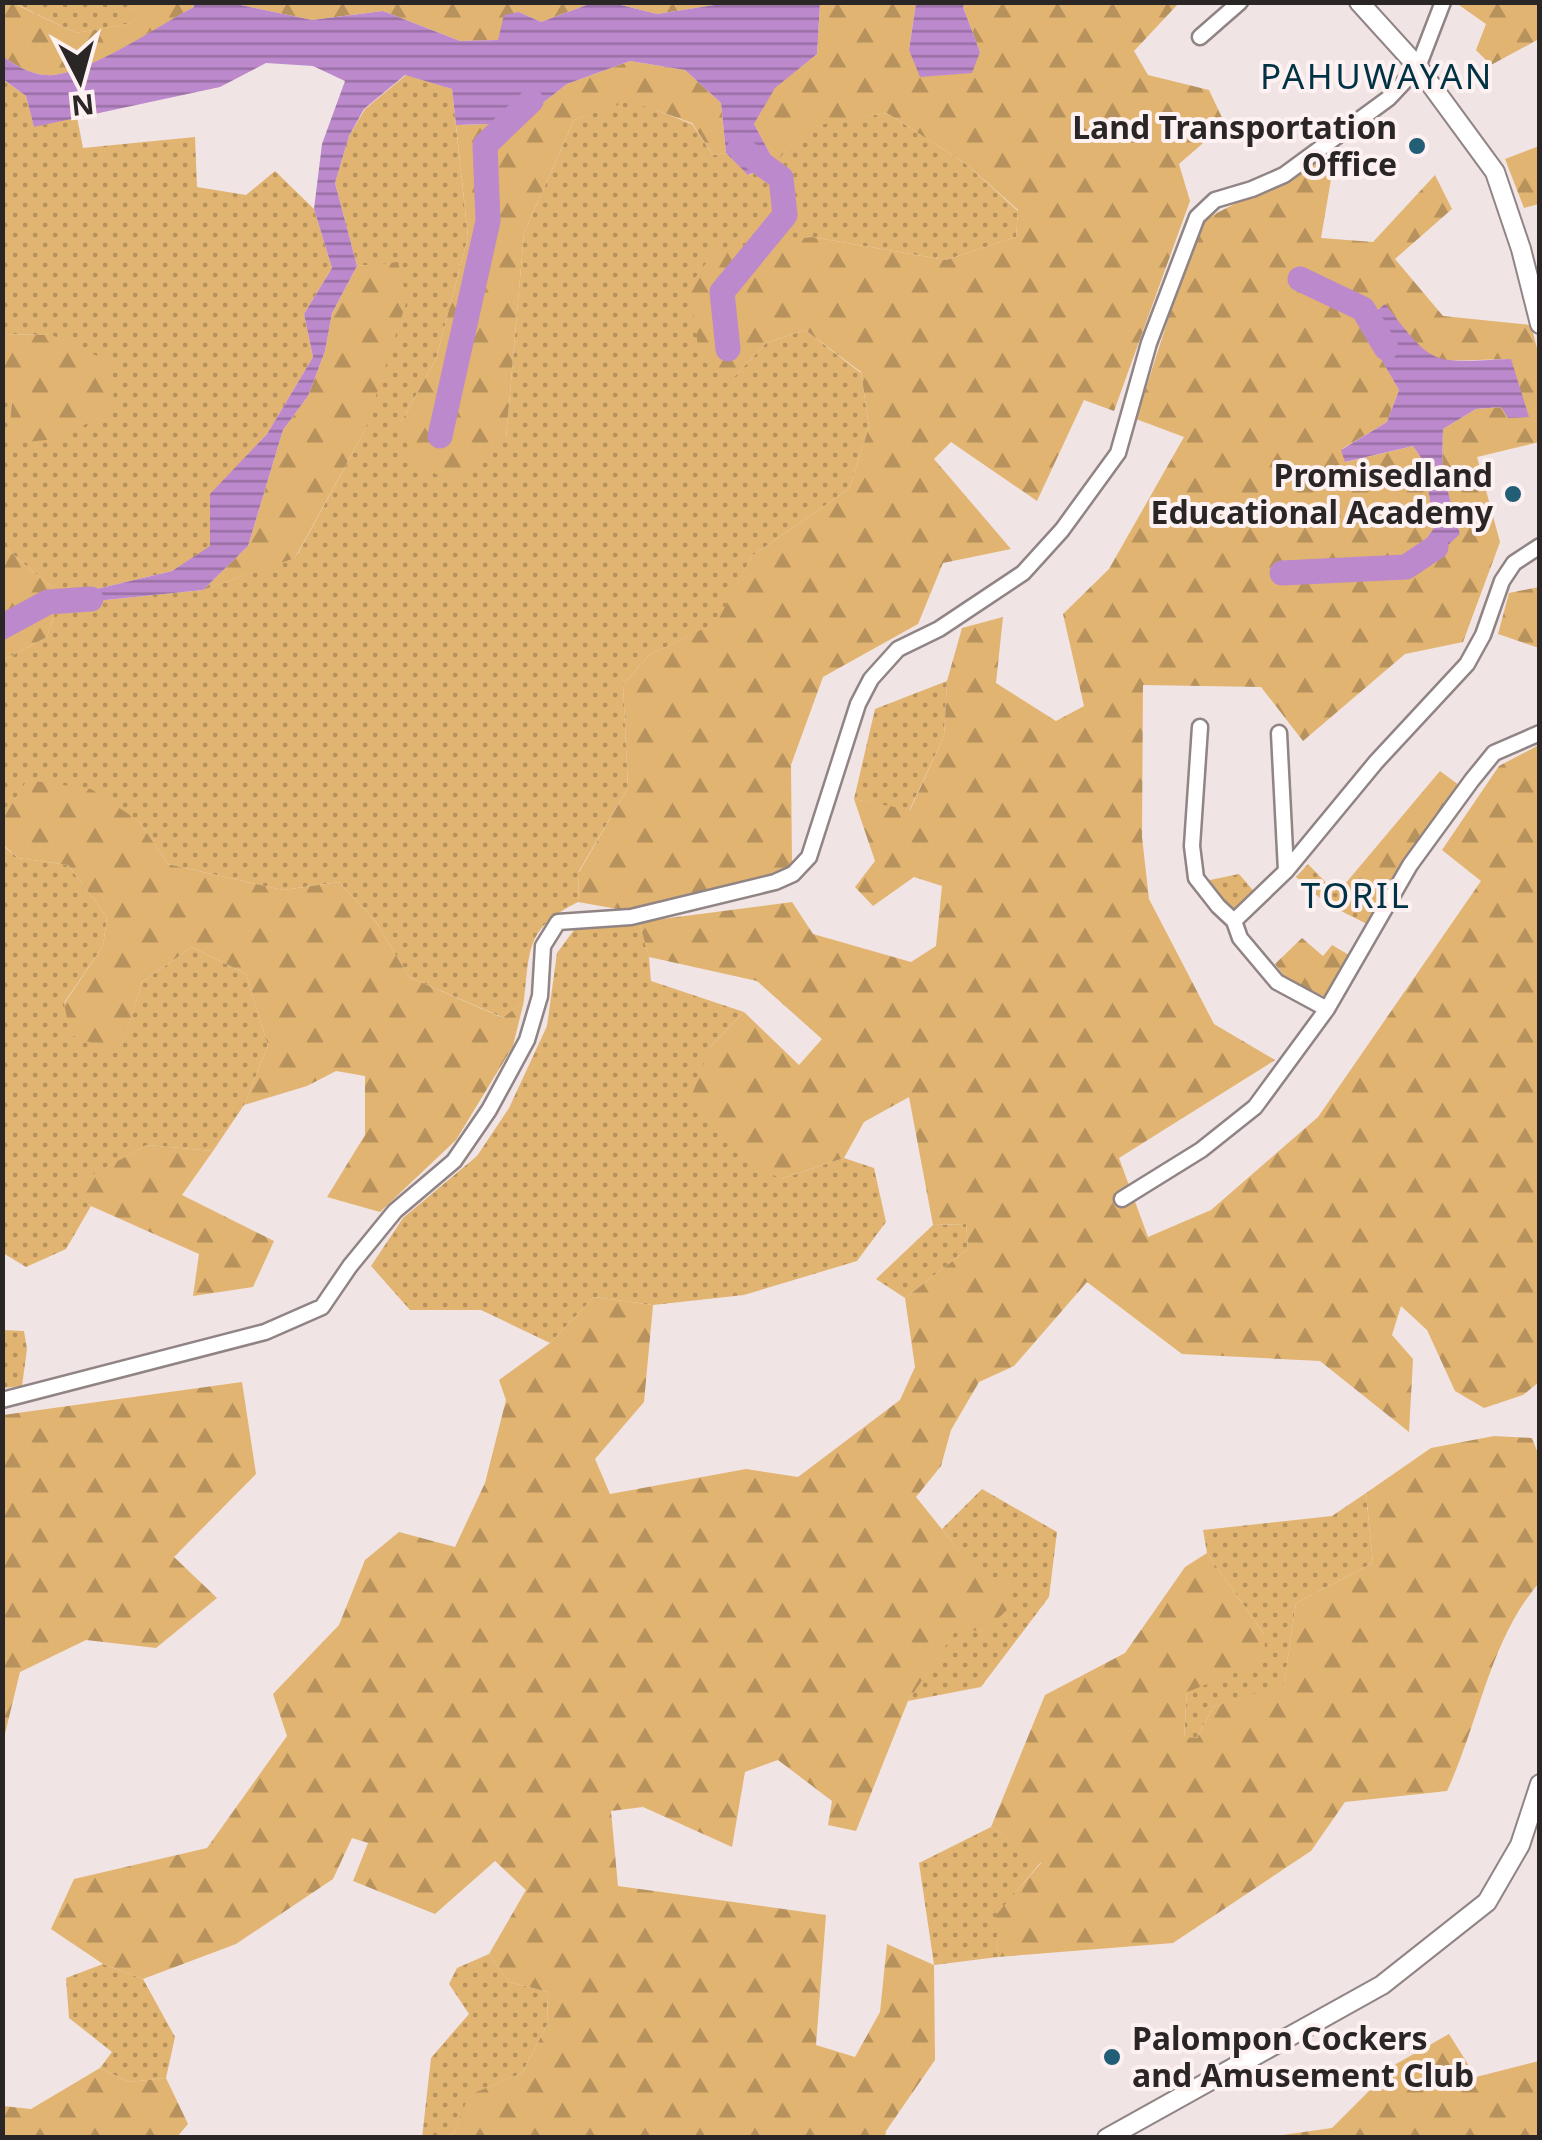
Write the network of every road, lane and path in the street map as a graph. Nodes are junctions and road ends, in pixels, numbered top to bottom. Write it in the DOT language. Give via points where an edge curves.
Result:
graph roads {
  1 [pos="1359,2"];
  2 [pos="1444,2"];
  3 [pos="1235,4"];
  4 [pos="1200,37"];
  5 [pos="1418,67"];
  6 [pos="1540,324"];
  7 [pos="1540,546"];
  8 [pos="1200,728"];
  9 [pos="1279,733"];
  10 [pos="1540,733"];
  11 [pos="1286,871"];
  12 [pos="1234,921"];
  13 [pos="1328,1010"];
  14 [pos="1122,1199"];
  15 [pos="2,1400"];
  16 [pos="1540,1784"];
  17 [pos="1107,2138"];
  1 -- 5 [label="main road"];
  2 -- 5 [label="street"];
  3 -- 4 [label="street"];
  5 -- 6 [label="main road" via="1495,172"];
  5 -- 15 [label="street" via="1389,98 1284,175 1215,200 1197,217 1148,343 1118,453 1023,573 939,630 898,649 870,679 808,857 793,874 631,917 558,922 543,946 540,996 527,1040 488,1110 454,1161 394,1211 322,1307 265,1332"];
  7 -- 11 [label="street" via="1514,563 1502,581 1467,664"];
  8 -- 12 [label="street" via="1196,878"];
  9 -- 11 [label="street"];
  10 -- 13 [label="street" via="1494,753 1472,780 1410,866"];
  11 -- 12 [label="street"];
  12 -- 13 [label="street" via="1277,982"];
  13 -- 14 [label="street" via="1255,1107"];
  16 -- 17 [label="main road" via="1520,1845 1486,1902 1382,1985"];
}
